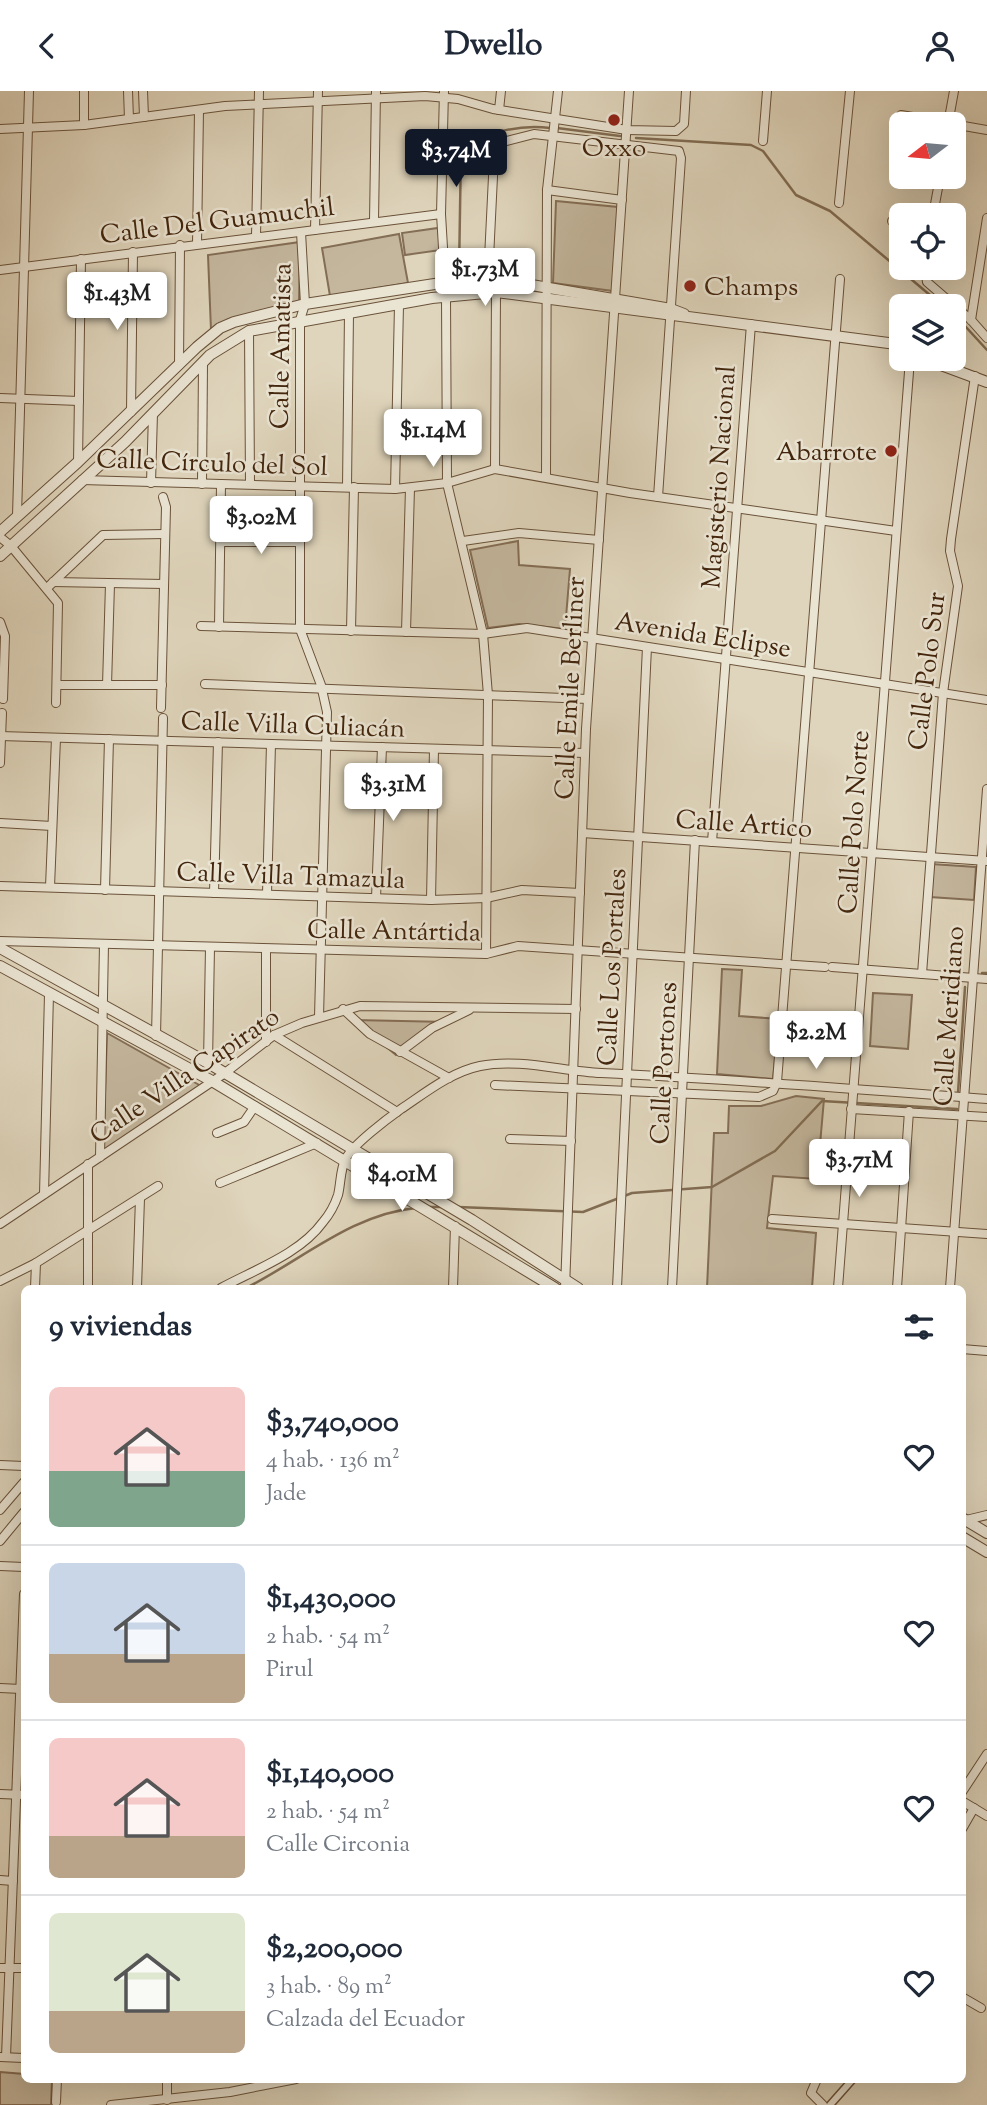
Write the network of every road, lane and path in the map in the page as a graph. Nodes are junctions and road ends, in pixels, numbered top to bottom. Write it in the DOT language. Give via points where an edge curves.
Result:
graph roads {
  1 [pos="29,91"];
  2 [pos="84,91"];
  3 [pos="128,91"];
  4 [pos="144,91"];
  5 [pos="259,91"];
  6 [pos="501,91"];
  7 [pos="558,91"];
  8 [pos="629,91"];
  9 [pos="686,91"];
  10 [pos="767,91"];
  11 [pos="850,91"];
  12 [pos="954,91"];
  13 [pos="376,95"];
  14 [pos="444,95"];
  15 [pos="318,96"];
  16 [pos="259,104"];
  17 [pos="199,110"];
  18 [pos="499,110"];
  19 [pos="950,112"];
  20 [pos="144,117"];
  21 [pos="128,120"];
  22 [pos="84,125"];
  23 [pos="966,126"];
  24 [pos="0,129"];
  25 [pos="28,129"];
  26 [pos="987,129"];
  27 [pos="554,131"];
  28 [pos="627,138"];
  29 [pos="763,141"];
  30 [pos="547,190"];
  31 [pos="622,200"];
  32 [pos="839,204"];
  33 [pos="441,214"];
  34 [pos="987,218"];
  35 [pos="374,221"];
  36 [pos="315,230"];
  37 [pos="302,232"];
  38 [pos="256,236"];
  39 [pos="197,244"];
  40 [pos="180,245"];
  41 [pos="133,252"];
  42 [pos="82,259"];
  43 [pos="26,269"];
  44 [pos="0,270"];
  45 [pos="467,279"];
  46 [pos="488,279"];
  47 [pos="839,279"];
  48 [pos="927,280"];
  49 [pos="446,281"];
  50 [pos="496,292"];
  51 [pos="546,293"];
  52 [pos="468,294"];
  53 [pos="446,296"];
  54 [pos="615,303"];
  55 [pos="398,305"];
  56 [pos="303,306"];
  57 [pos="671,312"];
  58 [pos="349,313"];
  59 [pos="301,319"];
  60 [pos="971,320"];
  61 [pos="751,324"];
  62 [pos="249,331"];
  63 [pos="835,335"];
  64 [pos="987,338"];
  65 [pos="889,343"];
  66 [pos="203,363"];
  67 [pos="179,365"];
  68 [pos="909,371"];
  69 [pos="960,371"];
  70 [pos="975,376"];
  71 [pos="987,382"];
  72 [pos="0,398"];
  73 [pos="21,399"];
  74 [pos="79,401"];
  75 [pos="131,412"];
  76 [pos="153,413"];
  77 [pos="113,429"];
  78 [pos="125,442"];
  79 [pos="78,462"];
  80 [pos="495,469"];
  81 [pos="546,477"];
  82 [pos="82,480"];
  83 [pos="447,483"];
  84 [pos="151,484"];
  85 [pos="202,484"];
  86 [pos="221,484"];
  87 [pos="250,484"];
  88 [pos="300,485"];
  89 [pos="351,487"];
  90 [pos="410,488"];
  91 [pos="603,488"];
  92 [pos="395,489"];
  93 [pos="163,496"];
  94 [pos="658,497"];
  95 [pos="737,508"];
  96 [pos="17,516"];
  97 [pos="820,520"];
  98 [pos="896,531"];
  99 [pos="0,532"];
  100 [pos="165,534"];
  101 [pos="0,538"];
  102 [pos="599,540"];
  103 [pos="463,541"];
  104 [pos="222,542"];
  105 [pos="300,542"];
  106 [pos="10,545"];
  107 [pos="0,556"];
  108 [pos="110,584"];
  109 [pos="164,584"];
  110 [pos="50,585"];
  111 [pos="1,626"];
  112 [pos="201,626"];
  113 [pos="219,627"];
  114 [pos="300,629"];
  115 [pos="351,631"];
  116 [pos="406,632"];
  117 [pos="483,634"];
  118 [pos="593,639"];
  119 [pos="647,647"];
  120 [pos="726,659"];
  121 [pos="807,671"];
  122 [pos="205,684"];
  123 [pos="884,684"];
  124 [pos="57,685"];
  125 [pos="107,685"];
  126 [pos="162,685"];
  127 [pos="323,689"];
  128 [pos="943,693"];
  129 [pos="488,695"];
  130 [pos="3,699"];
  131 [pos="588,699"];
  132 [pos="987,700"];
  133 [pos="56,703"];
  134 [pos="161,708"];
  135 [pos="2,713"];
  136 [pos="163,718"];
  137 [pos="1,736"];
  138 [pos="56,738"];
  139 [pos="109,739"];
  140 [pos="162,741"];
  141 [pos="218,743"];
  142 [pos="271,744"];
  143 [pos="326,745"];
  144 [pos="382,747"];
  145 [pos="435,749"];
  146 [pos="487,750"];
  147 [pos="585,753"];
  148 [pos="0,763"];
  149 [pos="987,789"];
  150 [pos="0,823"];
  151 [pos="52,826"];
  152 [pos="582,833"];
  153 [pos="638,837"];
  154 [pos="695,841"];
  155 [pos="712,842"];
  156 [pos="794,847"];
  157 [pos="871,852"];
  158 [pos="929,857"];
  159 [pos="983,860"];
  160 [pos="0,886"];
  161 [pos="50,887"];
  162 [pos="105,890"];
  163 [pos="160,892"];
  164 [pos="214,893"];
  165 [pos="580,893"];
  166 [pos="267,894"];
  167 [pos="322,896"];
  168 [pos="376,898"];
  169 [pos="486,898"];
  170 [pos="430,899"];
  171 [pos="0,941"];
  172 [pos="104,944"];
  173 [pos="159,946"];
  174 [pos="210,947"];
  175 [pos="0,948"];
  176 [pos="266,949"];
  177 [pos="578,950"];
  178 [pos="320,951"];
  179 [pos="633,953"];
  180 [pos="486,954"];
  181 [pos="690,956"];
  182 [pos="785,963"];
  183 [pos="0,966"];
  184 [pos="862,969"];
  185 [pos="922,974"];
  186 [pos="972,978"];
  187 [pos="987,979"];
  188 [pos="49,994"];
  189 [pos="103,1006"];
  190 [pos="342,1009"];
  191 [pos="472,1009"];
  192 [pos="576,1009"];
  193 [pos="319,1017"];
  194 [pos="103,1023"];
  195 [pos="274,1035"];
  196 [pos="156,1036"];
  197 [pos="266,1042"];
  198 [pos="400,1052"];
  199 [pos="208,1063"];
  200 [pos="573,1071"];
  201 [pos="225,1073"];
  202 [pos="627,1074"];
  203 [pos="683,1077"];
  204 [pos="449,1078"];
  205 [pos="212,1081"];
  206 [pos="777,1082"];
  207 [pos="495,1085"];
  208 [pos="573,1088"];
  209 [pos="852,1090"];
  210 [pos="626,1091"];
  211 [pos="683,1094"];
  212 [pos="964,1097"];
  213 [pos="987,1099"];
  214 [pos="255,1106"];
  215 [pos="851,1109"];
  216 [pos="909,1111"];
  217 [pos="397,1112"];
  218 [pos="962,1115"];
  219 [pos="987,1117"];
  220 [pos="217,1133"];
  221 [pos="510,1139"];
  222 [pos="570,1141"];
  223 [pos="317,1143"];
  224 [pos="354,1149"];
  225 [pos="100,1157"];
  226 [pos="345,1159"];
  227 [pos="88,1164"];
  228 [pos="220,1183"];
  229 [pos="158,1186"];
  230 [pos="44,1194"];
  231 [pos="140,1198"];
  232 [pos="772,1219"];
  233 [pos="0,1224"];
  234 [pos="843,1224"];
  235 [pos="455,1226"];
  236 [pos="901,1228"];
  237 [pos="89,1230"];
  238 [pos="954,1232"];
  239 [pos="987,1234"];
  240 [pos="36,1263"];
  241 [pos="0,1281"];
  242 [pos="565,1284"];
  243 [pos="35,1285"];
  244 [pos="88,1285"];
  245 [pos="137,1285"];
  246 [pos="227,1285"];
  247 [pos="453,1285"];
  248 [pos="550,1285"];
  249 [pos="617,1285"];
  250 [pos="673,1285"];
  251 [pos="838,1285"];
  252 [pos="897,1285"];
  253 [pos="950,1285"];
  254 [pos="966,1349"];
  255 [pos="987,1351"];
  256 [pos="0,1465"];
  257 [pos="21,1466"];
  258 [pos="21,1486"];
  259 [pos="0,1510"];
  260 [pos="987,1515"];
  261 [pos="21,1516"];
  262 [pos="966,1519"];
  263 [pos="966,1520"];
  264 [pos="987,1533"];
  265 [pos="966,1539"];
  266 [pos="0,1541"];
  267 [pos="987,1552"];
  268 [pos="0,1566"];
  269 [pos="21,1567"];
  270 [pos="0,1688"];
  271 [pos="21,1689"];
  272 [pos="987,1754"];
  273 [pos="966,1786"];
  274 [pos="0,1794"];
  275 [pos="20,1795"];
  276 [pos="966,1803"];
  277 [pos="974,1808"];
  278 [pos="987,1816"];
  279 [pos="966,1822"];
  280 [pos="0,1880"];
  281 [pos="13,1881"];
  282 [pos="5,1968"];
  283 [pos="966,1999"];
  284 [pos="981,2008"];
  285 [pos="3,2057"];
  286 [pos="21,2058"];
  287 [pos="57,2083"];
  288 [pos="167,2083"];
  289 [pos="815,2083"];
  290 [pos="849,2083"];
  291 [pos="256,2084"];
  292 [pos="167,2100"];
  293 [pos="56,2102"];
  294 [pos="111,2105"];
  295 [pos="823,2105"];
  296 [pos="830,2105"];
  1 -- 25 [label="street"];
  2 -- 22 [label="street"];
  3 -- 21 [label="street"];
  4 -- 20 [label="street"];
  5 -- 16 [label="street"];
  6 -- 18 [label="street"];
  7 -- 27 [label="street"];
  8 -- 28 [label="street, Calle Emile Berliner"];
  9 -- 28 [label="street" via="682,128"];
  10 -- 29 [label="street"];
  11 -- 32 [label="street"];
  12 -- 19 [label="street"];
  13 -- 14 [label="street"];
  13 -- 15 [label="street"];
  13 -- 35 [label="street"];
  14 -- 18 [label="street"];
  14 -- 33 [label="street"];
  15 -- 16 [label="street"];
  15 -- 36 [label="street"];
  16 -- 17 [label="street"];
  16 -- 38 [label="street"];
  17 -- 20 [label="street"];
  17 -- 39 [label="street"];
  18 -- 27 [label="street"];
  20 -- 21 [label="street"];
  21 -- 22 [label="street"];
  22 -- 25 [label="street"];
  23 -- 26 [label="street"];
  24 -- 25 [label="street"];
  25 -- 43 [label="street"];
  27 -- 28 [label="street"];
  27 -- 28 [label="street"];
  27 -- 30 [label="street"];
  27 -- 46 [label="street" via="503,142 495,156"];
  28 -- 31 [label="street, Calle Emile Berliner"];
  28 -- 57 [label="street" via="679,151"];
  30 -- 31 [label="street"];
  30 -- 51 [label="street"];
  31 -- 54 [label="street, Calle Emile Berliner"];
  33 -- 35 [label="street, Calle Del Guamuchil"];
  33 -- 49 [label="street"];
  34 -- 60 [label="street"];
  35 -- 36 [label="street, Calle Del Guamuchil"];
  36 -- 37 [label="street, Calle Del Guamuchil"];
  37 -- 38 [label="street, Calle Del Guamuchil"];
  37 -- 56 [label="street, Calle Amatista"];
  38 -- 39 [label="street, Calle Del Guamuchil"];
  39 -- 40 [label="street, Calle Del Guamuchil"];
  40 -- 41 [label="street, Calle Del Guamuchil"];
  40 -- 67 [label="street"];
  41 -- 42 [label="street, Calle Del Guamuchil"];
  41 -- 75 [label="street"];
  42 -- 43 [label="street, Calle Del Guamuchil"];
  42 -- 74 [label="street"];
  43 -- 44 [label="street, Calle Del Guamuchil"];
  43 -- 73 [label="street"];
  45 -- 46 [label="street"];
  45 -- 49 [label="street"];
  45 -- 52 [label="street"];
  46 -- 51 [label="street"];
  47 -- 63 [label="street"];
  48 -- 60 [label="street"];
  49 -- 56 [label="street"];
  50 -- 51 [label="street"];
  50 -- 52 [label="street"];
  50 -- 80 [label="street"];
  51 -- 54 [label="street"];
  51 -- 81 [label="street"];
  52 -- 53 [label="street"];
  53 -- 55 [label="street"];
  53 -- 83 [label="street"];
  54 -- 57 [label="street"];
  54 -- 91 [label="street, Calle Emile Berliner"];
  55 -- 58 [label="street"];
  55 -- 92 [label="street"];
  56 -- 59 [label="street, Calle Amatista"];
  56 -- 67 [label="street" via="220,328"];
  57 -- 61 [label="street"];
  57 -- 94 [label="street"];
  58 -- 59 [label="street"];
  58 -- 89 [label="street"];
  59 -- 62 [label="street"];
  59 -- 88 [label="street, Calle Amatista"];
  60 -- 64 [label="street"];
  61 -- 63 [label="street"];
  61 -- 95 [label="street, Magisterio Nacional"];
  62 -- 66 [label="street" via="221,346"];
  62 -- 87 [label="street"];
  63 -- 65 [label="street"];
  63 -- 97 [label="street"];
  66 -- 76 [label="street"];
  66 -- 85 [label="street"];
  67 -- 75 [label="street"];
  68 -- 98 [label="street, Calle Polo Norte"];
  69 -- 70 [label="street"];
  70 -- 71 [label="street"];
  70 -- 128 [label="street, Calle Polo Sur" via="951,539 958,586"];
  72 -- 73 [label="street"];
  73 -- 74 [label="street"];
  73 -- 96 [label="street"];
  74 -- 79 [label="street"];
  75 -- 77 [label="street"];
  76 -- 78 [label="street"];
  76 -- 84 [label="street"];
  77 -- 78 [label="street"];
  77 -- 79 [label="street"];
  78 -- 82 [label="street"];
  79 -- 96 [label="street"];
  80 -- 81 [label="street, Calle Círculo del Sol"];
  80 -- 83 [label="street, Calle Círculo del Sol"];
  81 -- 91 [label="street, Calle Círculo del Sol"];
  82 -- 84 [label="street, Calle Círculo del Sol"];
  82 -- 106 [label="street"];
  83 -- 90 [label="street, Calle Círculo del Sol"];
  83 -- 103 [label="street"];
  84 -- 85 [label="street, Calle Círculo del Sol"];
  85 -- 86 [label="street, Calle Círculo del Sol"];
  86 -- 87 [label="street, Calle Círculo del Sol"];
  86 -- 104 [label="street"];
  87 -- 88 [label="street, Calle Círculo del Sol"];
  88 -- 89 [label="street, Calle Círculo del Sol"];
  88 -- 105 [label="street, Calle Amatista"];
  89 -- 92 [label="street, Calle Círculo del Sol"];
  89 -- 115 [label="street"];
  90 -- 92 [label="street, Calle Círculo del Sol"];
  90 -- 116 [label="street"];
  91 -- 94 [label="street, Calle Círculo del Sol"];
  91 -- 102 [label="street, Calle Emile Berliner"];
  93 -- 100 [label="street"];
  94 -- 95 [label="street, Calle Círculo del Sol"];
  95 -- 97 [label="street, Calle Círculo del Sol"];
  95 -- 120 [label="street, Magisterio Nacional"];
  96 -- 99 [label="street"];
  97 -- 98 [label="street, Calle Círculo del Sol"];
  97 -- 121 [label="street"];
  98 -- 123 [label="street, Calle Polo Norte"];
  100 -- 109 [label="street"];
  100 -- 110 [label="street" via="103,535"];
  101 -- 106 [label="street"];
  102 -- 103 [label="street" via="519,533"];
  102 -- 118 [label="street, Calle Emile Berliner"];
  103 -- 117 [label="street"];
  104 -- 105 [label="street"];
  104 -- 113 [label="street"];
  105 -- 114 [label="street, Calle Amatista"];
  106 -- 107 [label="street"];
  106 -- 110 [label="street"];
  108 -- 109 [label="street"];
  108 -- 110 [label="street"];
  108 -- 125 [label="street"];
  109 -- 126 [label="street"];
  110 -- 124 [label="street" via="59,610"];
  111 -- 130 [label="street" via="6,651"];
  112 -- 113 [label="street, Avenida Eclipse"];
  113 -- 114 [label="street, Avenida Eclipse"];
  114 -- 115 [label="street, Avenida Eclipse"];
  114 -- 127 [label="street"];
  115 -- 116 [label="street, Avenida Eclipse"];
  116 -- 117 [label="street, Avenida Eclipse"];
  117 -- 118 [label="street, Avenida Eclipse" via="527,628"];
  117 -- 129 [label="street"];
  118 -- 119 [label="street, Avenida Eclipse"];
  118 -- 131 [label="street, Calle Emile Berliner"];
  119 -- 120 [label="street, Avenida Eclipse"];
  119 -- 153 [label="street, Calle Los Portales"];
  120 -- 121 [label="street, Avenida Eclipse"];
  120 -- 155 [label="street, Magisterio Nacional"];
  121 -- 123 [label="street, Avenida Eclipse"];
  121 -- 156 [label="street"];
  122 -- 127 [label="street"];
  123 -- 128 [label="street, Avenida Eclipse"];
  123 -- 157 [label="street, Calle Polo Norte"];
  124 -- 125 [label="street"];
  124 -- 133 [label="street"];
  125 -- 126 [label="street"];
  126 -- 134 [label="street"];
  127 -- 129 [label="street"];
  127 -- 143 [label="street"];
  128 -- 132 [label="street, Avenida Eclipse"];
  128 -- 158 [label="street, Calle Polo Sur"];
  129 -- 131 [label="street"];
  129 -- 146 [label="street"];
  131 -- 147 [label="street, Calle Emile Berliner"];
  135 -- 137 [label="street"];
  136 -- 140 [label="street"];
  137 -- 138 [label="street, Calle Villa Culiacán"];
  137 -- 148 [label="street"];
  138 -- 139 [label="street, Calle Villa Culiacán"];
  138 -- 151 [label="street"];
  139 -- 140 [label="street, Calle Villa Culiacán"];
  139 -- 162 [label="street"];
  140 -- 141 [label="street, Calle Villa Culiacán"];
  140 -- 163 [label="street"];
  141 -- 142 [label="street, Calle Villa Culiacán"];
  141 -- 164 [label="street"];
  142 -- 143 [label="street, Calle Villa Culiacán"];
  142 -- 166 [label="street"];
  143 -- 144 [label="street, Calle Villa Culiacán"];
  143 -- 167 [label="street"];
  144 -- 145 [label="street, Calle Villa Culiacán"];
  144 -- 168 [label="street"];
  145 -- 146 [label="street, Calle Villa Culiacán"];
  145 -- 170 [label="street"];
  146 -- 147 [label="street, Calle Villa Culiacán"];
  146 -- 169 [label="street"];
  147 -- 152 [label="street, Calle Emile Berliner"];
  149 -- 159 [label="street, Calle Meridiano"];
  150 -- 151 [label="street"];
  151 -- 161 [label="street"];
  152 -- 153 [label="street, Calle Artico"];
  152 -- 165 [label="street, Calle Emile Berliner"];
  153 -- 154 [label="street, Calle Artico"];
  153 -- 179 [label="street, Calle Los Portales"];
  154 -- 155 [label="street, Calle Artico"];
  154 -- 181 [label="street, Calle Portones"];
  155 -- 156 [label="street, Calle Artico"];
  156 -- 157 [label="street, Calle Artico"];
  156 -- 182 [label="street"];
  157 -- 158 [label="street, Calle Artico"];
  157 -- 184 [label="street, Calle Polo Norte"];
  158 -- 159 [label="street, Calle Artico"];
  158 -- 185 [label="street, Calle Polo Sur"];
  159 -- 186 [label="street, Calle Meridiano"];
  160 -- 161 [label="street, Calle Villa Tamazula"];
  161 -- 162 [label="street, Calle Villa Tamazula"];
  162 -- 163 [label="street, Calle Villa Tamazula"];
  163 -- 164 [label="street, Calle Villa Tamazula"];
  163 -- 173 [label="street"];
  164 -- 166 [label="street, Calle Villa Tamazula"];
  165 -- 169 [label="street, Calle Villa Tamazula" via="522,890"];
  165 -- 177 [label="street, Calle Emile Berliner"];
  166 -- 167 [label="street, Calle Villa Tamazula"];
  167 -- 168 [label="street, Calle Villa Tamazula"];
  167 -- 178 [label="street"];
  168 -- 170 [label="street, Calle Villa Tamazula"];
  169 -- 170 [label="street, Calle Villa Tamazula"];
  169 -- 180 [label="street"];
  171 -- 172 [label="street, Calle Antártida"];
  172 -- 173 [label="street, Calle Antártida"];
  172 -- 189 [label="street"];
  173 -- 174 [label="street, Calle Antártida"];
  173 -- 196 [label="street"];
  174 -- 176 [label="street, Calle Antártida"];
  174 -- 199 [label="street"];
  175 -- 189 [label="street"];
  176 -- 178 [label="street, Calle Antártida"];
  176 -- 197 [label="street"];
  177 -- 179 [label="street, Calle Antártida"];
  177 -- 180 [label="street, Calle Antártida" via="518,946"];
  177 -- 192 [label="street, Calle Emile Berliner"];
  178 -- 180 [label="street, Calle Antártida"];
  178 -- 193 [label="street"];
  179 -- 181 [label="street, Calle Antártida"];
  179 -- 202 [label="street, Calle Los Portales"];
  181 -- 182 [label="street, Calle Antártida"];
  181 -- 203 [label="street, Calle Portones"];
  182 -- 184 [label="street, Calle Antártida"];
  182 -- 206 [label="street"];
  183 -- 188 [label="street"];
  184 -- 185 [label="street, Calle Antártida"];
  184 -- 209 [label="street, Calle Polo Norte"];
  185 -- 186 [label="street, Calle Antártida"];
  186 -- 187 [label="street, Calle Antártida"];
  186 -- 212 [label="street, Calle Meridiano"];
  188 -- 194 [label="street"];
  188 -- 230 [label="street"];
  189 -- 194 [label="street"];
  189 -- 196 [label="street"];
  190 -- 191 [label="street, Calle Villa Capirato"];
  190 -- 193 [label="street, Calle Villa Capirato"];
  190 -- 198 [label="street"];
  191 -- 192 [label="street, Calle Villa Capirato"];
  191 -- 198 [label="street" via="432,1028"];
  192 -- 200 [label="street, Calle Emile Berliner"];
  193 -- 195 [label="street, Calle Villa Capirato"];
  194 -- 205 [label="street"];
  194 -- 225 [label="street"];
  195 -- 197 [label="street, Calle Villa Capirato"];
  195 -- 217 [label="street"];
  196 -- 199 [label="street"];
  197 -- 201 [label="street, Calle Villa Capirato"];
  198 -- 204 [label="street"];
  199 -- 201 [label="street"];
  200 -- 202 [label="street"];
  200 -- 204 [label="street" via="502,1063"];
  200 -- 208 [label="street, Calle Emile Berliner"];
  201 -- 205 [label="street, Calle Villa Capirato"];
  201 -- 224 [label="street"];
  202 -- 203 [label="street"];
  202 -- 210 [label="street, Calle Los Portales"];
  203 -- 206 [label="street"];
  203 -- 211 [label="street, Calle Portones"];
  204 -- 217 [label="street"];
  205 -- 214 [label="street"];
  205 -- 225 [label="street, Calle Villa Capirato"];
  206 -- 209 [label="street"];
  206 -- 211 [label="street" via="773,1091 759,1097"];
  207 -- 208 [label="street"];
  208 -- 210 [label="street"];
  208 -- 222 [label="street, Calle Emile Berliner"];
  209 -- 212 [label="street"];
  209 -- 215 [label="street, Calle Polo Norte"];
  210 -- 211 [label="street"];
  210 -- 249 [label="street, Calle Los Portales"];
  211 -- 250 [label="street, Calle Portones"];
  212 -- 213 [label="street"];
  212 -- 218 [label="street, Calle Meridiano"];
  214 -- 220 [label="street" via="244,1122"];
  214 -- 223 [label="street"];
  215 -- 216 [label="street"];
  215 -- 234 [label="street, Calle Polo Norte"];
  216 -- 218 [label="street"];
  216 -- 236 [label="street"];
  217 -- 224 [label="street"];
  218 -- 219 [label="street"];
  218 -- 238 [label="street, Calle Meridiano"];
  221 -- 222 [label="street"];
  222 -- 242 [label="street, Calle Emile Berliner"];
  223 -- 226 [label="street"];
  223 -- 228 [label="street"];
  224 -- 226 [label="street"];
  224 -- 242 [label="street"];
  225 -- 227 [label="street, Calle Villa Capirato"];
  226 -- 235 [label="street"];
  226 -- 246 [label="street" via="338,1195 322,1223 300,1245"];
  227 -- 230 [label="street, Calle Villa Capirato"];
  227 -- 237 [label="street"];
  229 -- 231 [label="street"];
  230 -- 233 [label="street, Calle Villa Capirato"];
  231 -- 237 [label="street"];
  231 -- 245 [label="street"];
  232 -- 234 [label="street"];
  234 -- 236 [label="street"];
  234 -- 251 [label="street, Calle Polo Norte"];
  235 -- 247 [label="street"];
  235 -- 248 [label="street"];
  236 -- 238 [label="street"];
  236 -- 252 [label="street"];
  237 -- 240 [label="street"];
  237 -- 244 [label="street"];
  238 -- 239 [label="street"];
  238 -- 253 [label="street, Calle Meridiano"];
  240 -- 241 [label="street"];
  240 -- 243 [label="street"];
  254 -- 255 [label="street"];
  256 -- 257 [label="street"];
  258 -- 259 [label="street"];
  260 -- 262 [label="street"];
  261 -- 266 [label="street"];
  263 -- 264 [label="street"];
  265 -- 267 [label="street"];
  268 -- 269 [label="street"];
  270 -- 271 [label="street"];
  271 -- 275 [label="street"];
  272 -- 273 [label="street"];
  274 -- 275 [label="street"];
  275 -- 281 [label="street"];
  276 -- 277 [label="street"];
  277 -- 278 [label="street"];
  277 -- 279 [label="street"];
  280 -- 281 [label="street"];
  281 -- 282 [label="street"];
  282 -- 285 [label="street"];
  283 -- 284 [label="street"];
  285 -- 286 [label="street"];
  287 -- 293 [label="street"];
  288 -- 292 [label="street"];
  289 -- 295 [label="street" via="811,2093"];
  290 -- 296 [label="street"];
  291 -- 292 [label="street"];
  292 -- 294 [label="street"];
}
